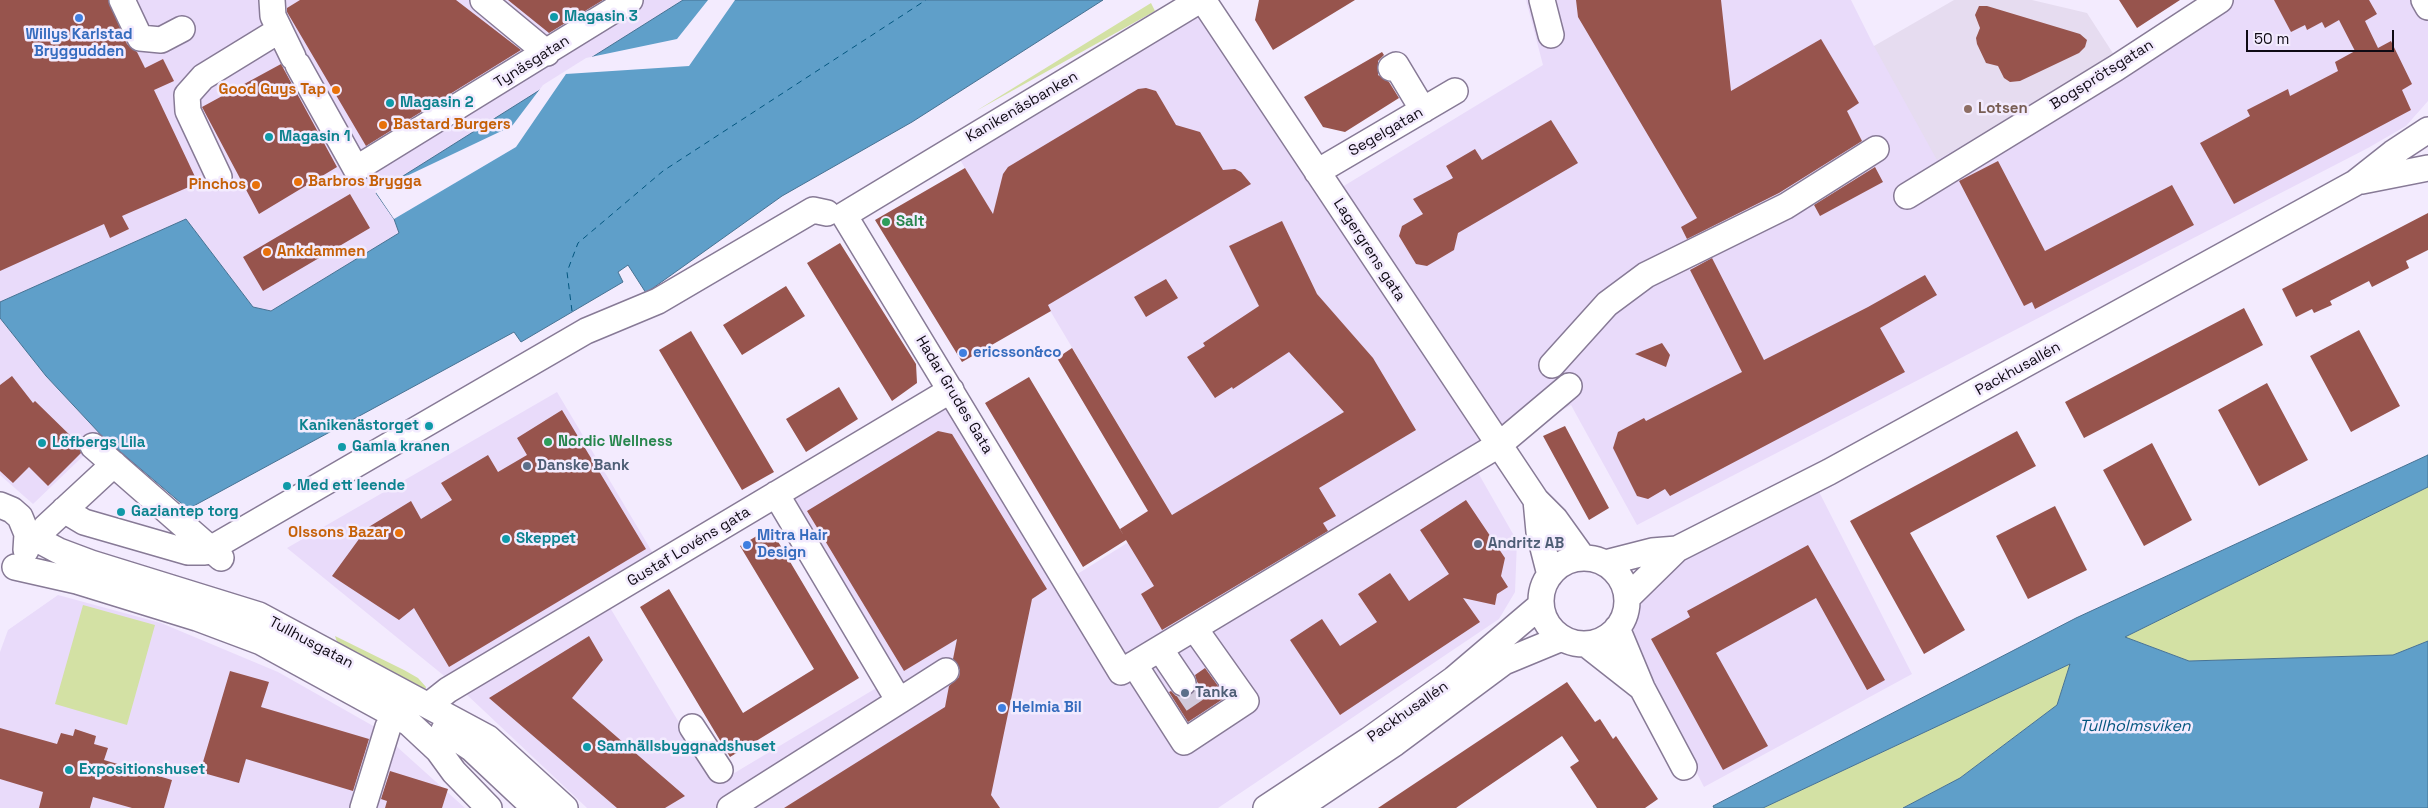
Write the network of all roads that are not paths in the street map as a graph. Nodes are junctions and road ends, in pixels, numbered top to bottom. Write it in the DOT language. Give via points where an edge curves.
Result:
graph roads {
  1 [pos="122,0"];
  2 [pos="272,0"];
  3 [pos="483,0"];
  4 [pos="630,0"];
  5 [pos="1202,0"];
  6 [pos="1542,0"];
  7 [pos="2220,0"];
  8 [pos="2424,0"];
  9 [pos="2428,7"];
  10 [pos="182,29"];
  11 [pos="278,31"];
  12 [pos="1551,35"];
  13 [pos="547,52"];
  14 [pos="1391,68"];
  15 [pos="1455,91"];
  16 [pos="1423,110"];
  17 [pos="2428,130"];
  18 [pos="1876,149"];
  19 [pos="2428,168"];
  20 [pos="1318,172"];
  21 [pos="219,176"];
  22 [pos="2355,183"];
  23 [pos="1907,196"];
  24 [pos="835,214"];
  25 [pos="1552,365"];
  26 [pos="1569,386"];
  27 [pos="951,390"];
  28 [pos="1500,444"];
  29 [pos="94,446"];
  30 [pos="114,464"];
  31 [pos="776,494"];
  32 [pos="1536,500"];
  33 [pos="0,505"];
  34 [pos="64,510"];
  35 [pos="36,531"];
  36 [pos="1677,549"];
  37 [pos="216,554"];
  38 [pos="1594,560"];
  39 [pos="7,570"];
  40 [pos="1550,574"];
  41 [pos="1627,598"];
  42 [pos="1541,605"];
  43 [pos="1617,628"];
  44 [pos="1195,629"];
  45 [pos="1574,641"];
  46 [pos="1154,653"];
  47 [pos="334,656"];
  48 [pos="946,671"];
  49 [pos="1182,683"];
  50 [pos="1642,688"];
  51 [pos="899,701"];
  52 [pos="428,705"];
  53 [pos="396,715"];
  54 [pos="692,727"];
  55 [pos="438,750"];
  56 [pos="1684,767"];
  57 [pos="720,770"];
  58 [pos="363,808"];
  59 [pos="489,808"];
  60 [pos="520,808"];
  61 [pos="535,808"];
  62 [pos="565,808"];
  63 [pos="730,808"];
  64 [pos="1266,808"];
  65 [pos="1298,808"];
  1 -- 10 [label="street" via="140,38 160,40"];
  2 -- 11 [label="street"];
  3 -- 13 [label="street"];
  4 -- 13 [label="street, Tynäsgatan"];
  5 -- 20 [label="street, Lagergrens gata"];
  5 -- 24 [label="street, Kanikenäsbanken"];
  6 -- 12 [label="street"];
  7 -- 23 [label="street, Bogsprötsgatan"];
  8 -- 9 [label="street"];
  11 -- 13 [label="street, Tynäsgatan" via="356,169"];
  11 -- 21 [label="street" via="203,77 187,95 188,111"];
  14 -- 16 [label="street" via="1396,65"];
  15 -- 16 [label="street, Segelgatan"];
  16 -- 20 [label="street, Segelgatan"];
  17 -- 22 [label="street, Packhusallén"];
  18 -- 25 [label="street" via="1786,206 1646,275 1607,304"];
  19 -- 22 [label="street, Packhusallén"];
  20 -- 28 [label="street, Lagergrens gata"];
  22 -- 36 [label="street, Packhusallén" via="1837,468"];
  24 -- 27 [label="street, Hadar Grudes Gata"];
  24 -- 37 [label="street" via="813,210 658,301 586,332"];
  26 -- 28 [label="street"];
  27 -- 31 [label="street, Gustaf Lovéns gata"];
  27 -- 46 [label="street, Hadar Grudes Gata" via="1121,672"];
  28 -- 32 [label="street, Lagergrens gata"];
  28 -- 44 [label="street"];
  29 -- 30 [label="street"];
  30 -- 34 [label="street"];
  30 -- 37 [label="street"];
  31 -- 51 [label="street"];
  31 -- 52 [label="street, Gustaf Lovéns gata"];
  32 -- 38 [label="street, Lagergrens gata"];
  32 -- 40 [label="street, Lagergrens gata" via="1539,532"];
  33 -- 35 [label="street" via="12,510"];
  34 -- 35 [label="street"];
  34 -- 37 [label="street" via="84,522 188,552"];
  35 -- 39 [label="street"];
  35 -- 47 [label="street, Tullhusgatan" via="58,551 91,564 250,611"];
  36 -- 38 [label="street, Packhusallén"];
  36 -- 41 [label="street, Packhusallén"];
  38 -- 40 [label="street" via="1570,560"];
  38 -- 41 [label="street" via="1620,578"];
  39 -- 53 [label="street, Tullhusgatan" via="76,581 197,618 261,642"];
  40 -- 42 [label="street" via="1541,594"];
  41 -- 43 [label="street" via="1623,619"];
  42 -- 45 [label="street" via="1548,624"];
  42 -- 64 [label="street, Packhusallén" via="1454,679"];
  43 -- 45 [label="street" via="1609,636"];
  43 -- 50 [label="street"];
  44 -- 46 [label="street"];
  44 -- 46 [label="street" via="1246,701 1184,742"];
  45 -- 50 [label="street"];
  45 -- 65 [label="street, Packhusallén" via="1504,662 1395,743"];
  46 -- 49 [label="street"];
  47 -- 52 [label="street, Tullhusgatan"];
  47 -- 61 [label="street" via="337,666 348,676 471,748"];
  48 -- 51 [label="street"];
  50 -- 56 [label="street"];
  51 -- 63 [label="street"];
  52 -- 62 [label="street, Tullhusgatan" via="488,738"];
  53 -- 55 [label="street, Tullhusgatan"];
  53 -- 58 [label="street" via="388,727"];
  54 -- 57 [label="street"];
  55 -- 59 [label="street, Tullhusgatan" via="454,772"];
  55 -- 60 [label="street" via="465,761 481,772"];
}
